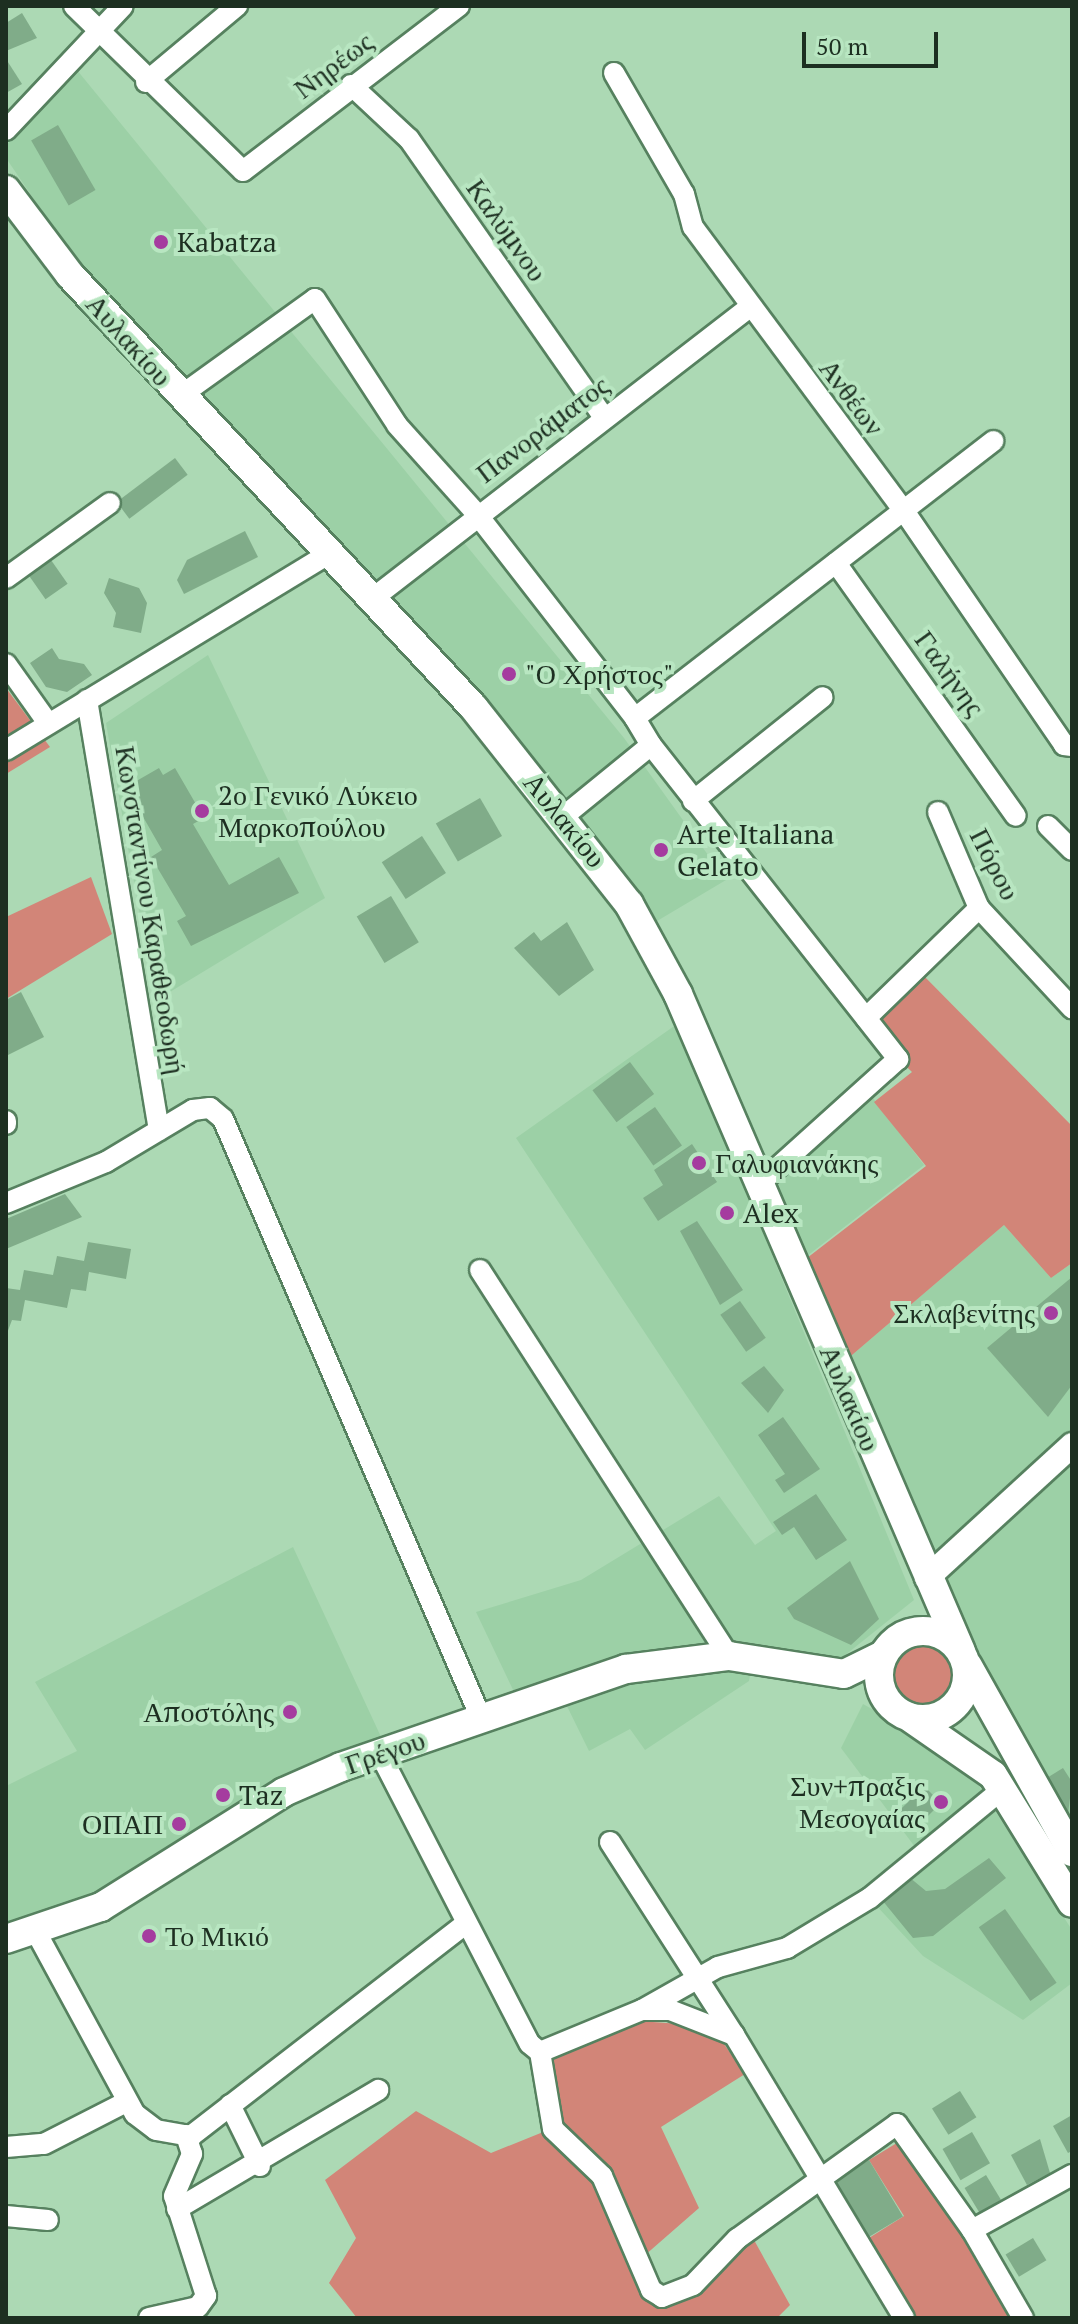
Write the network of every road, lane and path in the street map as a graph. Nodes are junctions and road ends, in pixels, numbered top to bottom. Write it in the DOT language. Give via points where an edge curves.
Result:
graph roads {
  1 [pos="74,6"];
  2 [pos="123,6"];
  3 [pos="237,6"];
  4 [pos="459,6"];
  5 [pos="96,31"];
  6 [pos="614,73"];
  7 [pos="146,82"];
  8 [pos="351,85"];
  9 [pos="6,130"];
  10 [pos="10,203"];
  11 [pos="749,308"];
  12 [pos="180,396"];
  13 [pos="604,418"];
  14 [pos="994,441"];
  15 [pos="110,503"];
  16 [pos="902,508"];
  17 [pos="476,513"];
  18 [pos="330,553"];
  19 [pos="836,563"];
  20 [pos="6,578"];
  21 [pos="372,599"];
  22 [pos="6,664"];
  23 [pos="823,697"];
  24 [pos="87,700"];
  25 [pos="635,718"];
  26 [pos="48,723"];
  27 [pos="651,745"];
  28 [pos="1068,746"];
  29 [pos="6,750"];
  30 [pos="693,801"];
  31 [pos="938,812"];
  32 [pos="564,816"];
  33 [pos="1016,816"];
  34 [pos="1048,826"];
  35 [pos="1072,850"];
  36 [pos="979,908"];
  37 [pos="1072,1008"];
  38 [pos="866,1018"];
  39 [pos="159,1130"];
  40 [pos="759,1184"];
  41 [pos="6,1203"];
  42 [pos="480,1270"];
  43 [pos="1071,1448"];
  44 [pos="927,1578"];
  45 [pos="905,1634"];
  46 [pos="883,1655"];
  47 [pos="729,1656"];
  48 [pos="964,1658"];
  49 [pos="794,1668"];
  50 [pos="900,1712"];
  51 [pos="481,1718"];
  52 [pos="380,1754"];
  53 [pos="1004,1788"];
  54 [pos="610,1842"];
  55 [pos="1072,1852"];
  56 [pos="1072,1903"];
  57 [pos="463,1926"];
  58 [pos="35,1930"];
  59 [pos="6,1940"];
  60 [pos="700,1977"];
  61 [pos="642,2010"];
  62 [pos="734,2035"];
  63 [pos="540,2052"];
  64 [pos="378,2090"];
  65 [pos="126,2102"];
  66 [pos="230,2105"];
  67 [pos="186,2135"];
  68 [pos="6,2147"];
  69 [pos="260,2166"];
  70 [pos="1072,2175"];
  71 [pos="818,2181"];
  72 [pos="177,2209"];
  73 [pos="6,2216"];
  74 [pos="48,2220"];
  75 [pos="972,2230"];
  76 [pos="149,2318"];
  77 [pos="904,2318"];
  78 [pos="1023,2318"];
  1 -- 5 [label="street"];
  2 -- 5 [label="street"];
  3 -- 7 [label="street"];
  4 -- 8 [label="street, Νηρέως"];
  5 -- 7 [label="street"];
  5 -- 9 [label="street"];
  6 -- 11 [label="street, Ανθέων" via="684,194 693,227"];
  7 -- 8 [label="street, Νηρέως" via="243,171"];
  8 -- 13 [label="street, Καλύμνου" via="409,139"];
  10 -- 12 [label="main road, Αυλακίου"];
  11 -- 13 [label="street, Πανοράματος"];
  11 -- 16 [label="street, Ανθέων"];
  12 -- 17 [label="street" via="315,299 397,425"];
  12 -- 18 [label="main road, Αυλακίου"];
  13 -- 17 [label="street, Πανοράματος"];
  14 -- 16 [label="street"];
  15 -- 20 [label="street"];
  16 -- 19 [label="street"];
  16 -- 28 [label="street, Ανθέων"];
  17 -- 21 [label="street, Πανοράματος"];
  17 -- 25 [label="street"];
  18 -- 21 [label="main road, Αυλακίου"];
  18 -- 24 [label="street"];
  19 -- 25 [label="street"];
  19 -- 33 [label="street, Γαλήνης"];
  21 -- 32 [label="main road, Αυλακίου"];
  22 -- 26 [label="street"];
  23 -- 30 [label="street"];
  24 -- 26 [label="street"];
  24 -- 39 [label="street, Κωνσταντίνου Καραθεοδωρή"];
  25 -- 27 [label="street"];
  26 -- 29 [label="street"];
  27 -- 30 [label="street"];
  27 -- 32 [label="street"];
  30 -- 38 [label="street"];
  31 -- 36 [label="street, Πόρου"];
  32 -- 40 [label="main road, Αυλακίου" via="655,948"];
  34 -- 35 [label="street"];
  36 -- 37 [label="street, Πόρου"];
  36 -- 38 [label="street"];
  38 -- 40 [label="street" via="894,1049 895,1069"];
  39 -- 41 [label="street" via="106,1162"];
  39 -- 51 [label="street" via="193,1110 210,1108 223,1119"];
  40 -- 44 [label="main road, Αυλακίου"];
  42 -- 47 [label="street"];
  43 -- 44 [label="street"];
  44 -- 45 [label="main road" via="927,1605"];
  44 -- 48 [label="main road, Αυλακίου"];
  45 -- 46 [label="main road"];
  45 -- 48 [label="main road" via="936,1632"];
  46 -- 49 [label="main road, Γρέγου" via="854,1673"];
  46 -- 50 [label="main road" via="879,1683"];
  47 -- 49 [label="main road, Γρέγου"];
  47 -- 51 [label="main road, Γρέγου" via="626,1669"];
  48 -- 50 [label="main road" via="965,1692 948,1712"];
  48 -- 55 [label="main road, Αυλακίου"];
  49 -- 50 [label="main road, Γρέγου"];
  50 -- 53 [label="main road, Γρέγου" via="959,1746"];
  51 -- 52 [label="main road, Γρέγου"];
  52 -- 57 [label="street"];
  52 -- 58 [label="main road, Γρέγου" via="284,1792 101,1907"];
  53 -- 56 [label="main road, Γρέγου"];
  53 -- 60 [label="street" via="870,1898 787,1948"];
  54 -- 60 [label="street"];
  57 -- 63 [label="street" via="520,2030"];
  57 -- 66 [label="street"];
  58 -- 59 [label="main road, Γρέγου"];
  58 -- 65 [label="street"];
  60 -- 61 [label="street"];
  60 -- 62 [label="street"];
  61 -- 62 [label="street" via="670,2010"];
  61 -- 63 [label="street"];
  62 -- 71 [label="street"];
  63 -- 71 [label="street" via="553,2129 605,2180 651,2290 662,2297 693,2285 737,2239"];
  64 -- 69 [label="street"];
  65 -- 67 [label="street" via="156,2130"];
  65 -- 68 [label="street" via="44,2144"];
  66 -- 67 [label="street" via="205,2129"];
  66 -- 69 [label="street"];
  67 -- 72 [label="street" via="192,2154 177,2184"];
  69 -- 72 [label="street"];
  70 -- 75 [label="street"];
  71 -- 75 [label="street" via="897,2124"];
  71 -- 77 [label="street"];
  72 -- 76 [label="street" via="206,2296 198,2307"];
  73 -- 74 [label="street"];
  75 -- 78 [label="street"];
}
